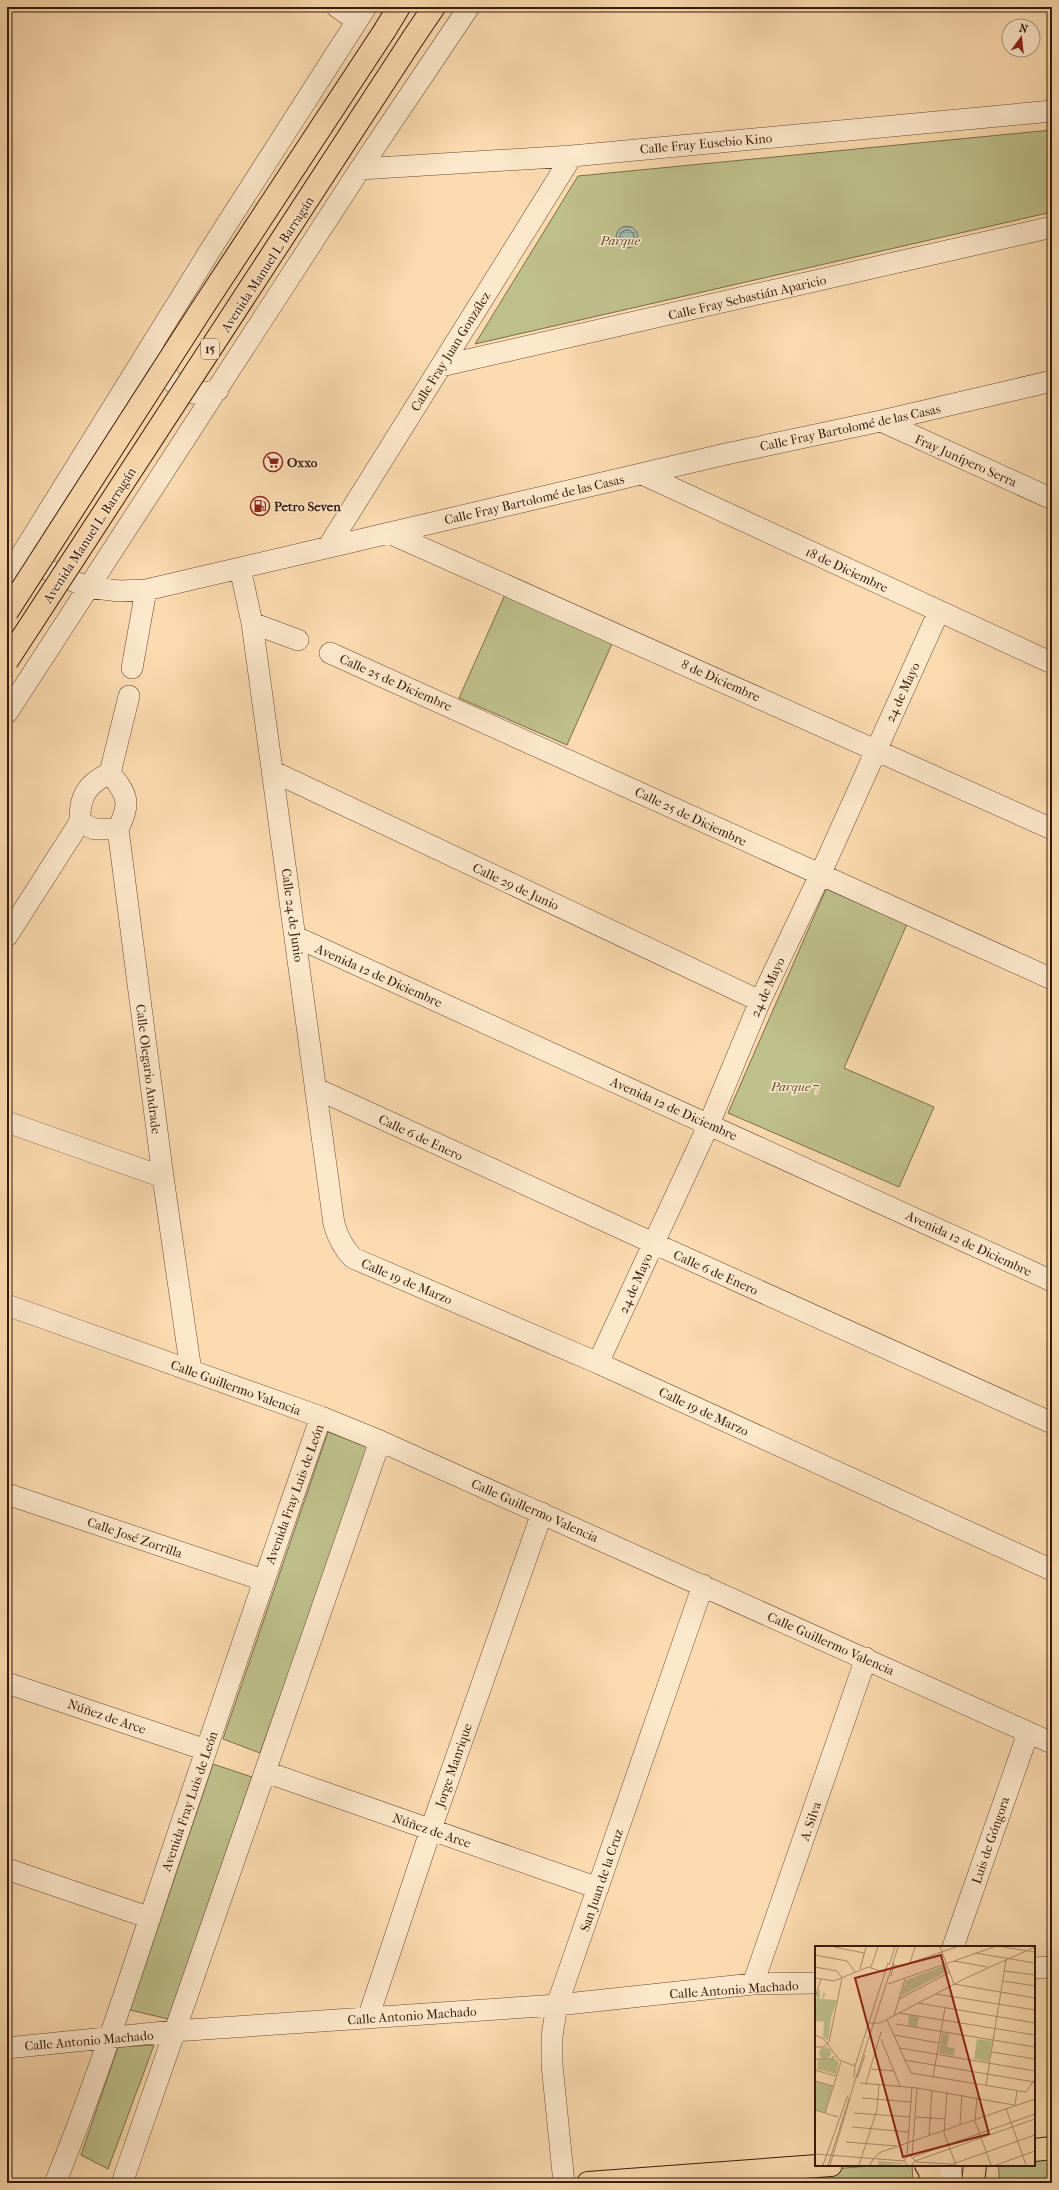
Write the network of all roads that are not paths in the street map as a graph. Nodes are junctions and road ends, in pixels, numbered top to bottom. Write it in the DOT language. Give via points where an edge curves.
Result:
graph roads {
  1 [pos="337,7"];
  2 [pos="399,7"];
  3 [pos="434,7"];
  4 [pos="469,7"];
  5 [pos="361,14"];
  6 [pos="1052,111"];
  7 [pos="572,156"];
  8 [pos="360,169"];
  9 [pos="1052,227"];
  10 [pos="156,339"];
  11 [pos="441,366"];
  12 [pos="1052,381"];
  13 [pos="218,390"];
  14 [pos="881,421"];
  15 [pos="642,474"];
  16 [pos="1052,498"];
  17 [pos="389,533"];
  18 [pos="328,547"];
  19 [pos="21,558"];
  20 [pos="240,568"];
  21 [pos="7,578"];
  22 [pos="87,587"];
  23 [pos="146,590"];
  24 [pos="7,612"];
  25 [pos="939,612"];
  26 [pos="252,623"];
  27 [pos="298,640"];
  28 [pos="330,653"];
  29 [pos="7,661"];
  30 [pos="1052,663"];
  31 [pos="132,668"];
  32 [pos="129,696"];
  33 [pos="7,713"];
  34 [pos="876,750"];
  35 [pos="272,771"];
  36 [pos="110,773"];
  37 [pos="80,822"];
  38 [pos="118,829"];
  39 [pos="1052,829"];
  40 [pos="820,875"];
  41 [pos="7,936"];
  42 [pos="296,937"];
  43 [pos="1052,978"];
  44 [pos="760,1000"];
  45 [pos="315,1088"];
  46 [pos="7,1122"];
  47 [pos="709,1124"];
  48 [pos="163,1177"];
  49 [pos="653,1243"];
  50 [pos="353,1258"];
  51 [pos="1052,1281"];
  52 [pos="7,1305"];
  53 [pos="598,1363"];
  54 [pos="191,1371"];
  55 [pos="322,1417"];
  56 [pos="1052,1423"];
  57 [pos="380,1441"];
  58 [pos="7,1494"];
  59 [pos="542,1513"];
  60 [pos="1052,1570"];
  61 [pos="263,1580"];
  62 [pos="703,1585"];
  63 [pos="866,1658"];
  64 [pos="7,1683"];
  65 [pos="1028,1733"];
  66 [pos="1052,1743"];
  67 [pos="206,1750"];
  68 [pos="266,1772"];
  69 [pos="431,1829"];
  70 [pos="7,1869"];
  71 [pos="598,1888"];
  72 [pos="150,1918"];
  73 [pos="953,1946"];
  74 [pos="1052,1967"];
  75 [pos="1035,1968"];
  76 [pos="815,1983"];
  77 [pos="753,1984"];
  78 [pos="557,2005"];
  79 [pos="368,2018"];
  80 [pos="174,2031"];
  81 [pos="108,2039"];
  82 [pos="7,2048"];
  83 [pos="1052,2148"];
  84 [pos="1035,2150"];
  85 [pos="818,2166"];
  86 [pos="927,2166"];
  87 [pos="950,2166"];
  88 [pos="975,2166"];
  89 [pos="55,2183"];
  90 [pos="122,2183"];
  91 [pos="564,2183"];
  92 [pos="591,2183"];
  93 [pos="931,2183"];
  94 [pos="952,2183"];
  95 [pos="973,2183"];
  1 -- 5 [label="street"];
  2 -- 24 [label="main road, Avenida Manuel L. Barragán / 15, bridge"];
  3 -- 29 [label="main road, Avenida Manuel L. Barragán / 15, bridge"];
  4 -- 8 [label="street"];
  5 -- 10 [label="street"];
  6 -- 7 [label="street, Calle Fray Eusebio Kino"];
  7 -- 8 [label="street, Calle Fray Eusebio Kino"];
  7 -- 11 [label="street, Calle Fray Juan González"];
  8 -- 13 [label="street"];
  9 -- 11 [label="street, Calle Fray Sebastián Aparicio"];
  10 -- 13 [label="street" via="161,368 169,379 193,393"];
  10 -- 19 [label="street"];
  11 -- 18 [label="street, Calle Fray Juan González"];
  12 -- 14 [label="street, Calle Fray Bartolomé de las Casas"];
  13 -- 22 [label="street"];
  14 -- 15 [label="street, Calle Fray Bartolomé de las Casas"];
  14 -- 16 [label="street, Fray Junípero Serra"];
  15 -- 17 [label="street, Calle Fray Bartolomé de las Casas"];
  15 -- 25 [label="street, 18 de Diciembre"];
  17 -- 18 [label="street, Calle Fray Bartolomé de las Casas"];
  17 -- 34 [label="street, 8 de Diciembre"];
  18 -- 20 [label="street, Calle Fray Bartolomé de las Casas"];
  19 -- 21 [label="street"];
  19 -- 22 [label="street, Calle Fray Bartolomé de las Casas"];
  20 -- 23 [label="street, Calle Fray Bartolomé de las Casas"];
  20 -- 26 [label="street, Calle 24 de Junio"];
  22 -- 23 [label="street, Calle Fray Bartolomé de las Casas" via="119,591"];
  22 -- 33 [label="street"];
  23 -- 31 [label="street"];
  25 -- 30 [label="street, 18 de Diciembre"];
  25 -- 34 [label="street, 24 de Mayo"];
  26 -- 27 [label="street"];
  26 -- 35 [label="street, Calle 24 de Junio"];
  28 -- 40 [label="street, Calle 25 de Diciembre"];
  32 -- 36 [label="street"];
  34 -- 39 [label="street, 8 de Diciembre"];
  34 -- 40 [label="street, 24 de Mayo"];
  35 -- 42 [label="street, Calle 24 de Junio"];
  35 -- 44 [label="street, Calle 29 de Junio"];
  36 -- 37 [label="street" via="94,781 81,802"];
  36 -- 38 [label="street" via="121,787 126,799 126,812"];
  37 -- 38 [label="street" via="94,829"];
  37 -- 41 [label="street"];
  38 -- 48 [label="street, Calle Olegario Andrade"];
  40 -- 43 [label="street, Calle 25 de Diciembre"];
  40 -- 44 [label="street, 24 de Mayo"];
  42 -- 45 [label="street, Calle 24 de Junio"];
  42 -- 47 [label="street, Avenida 12 de Diciembre"];
  44 -- 47 [label="street, 24 de Mayo"];
  45 -- 49 [label="street, Calle 6 de Enero"];
  45 -- 50 [label="street, Calle 24 de Junio" via="334,1224 338,1238"];
  46 -- 48 [label="street"];
  47 -- 49 [label="street, 24 de Mayo"];
  47 -- 51 [label="street, Avenida 12 de Diciembre"];
  48 -- 54 [label="street, Calle Olegario Andrade"];
  49 -- 53 [label="street, 24 de Mayo"];
  49 -- 56 [label="street, Calle 6 de Enero"];
  50 -- 53 [label="street, Calle 19 de Marzo"];
  52 -- 54 [label="street, Calle Guillermo Valencia"];
  53 -- 60 [label="street, Calle 19 de Marzo"];
  54 -- 55 [label="street, Calle Guillermo Valencia"];
  55 -- 57 [label="street, Calle Guillermo Valencia"];
  55 -- 61 [label="street, Avenida Fray Luis de León"];
  57 -- 59 [label="street, Calle Guillermo Valencia"];
  57 -- 68 [label="street"];
  58 -- 61 [label="street, Calle José Zorrilla"];
  59 -- 62 [label="street, Calle Guillermo Valencia"];
  59 -- 69 [label="street, Jorge Manrique"];
  61 -- 67 [label="street, Avenida Fray Luis de León"];
  62 -- 63 [label="street, Calle Guillermo Valencia"];
  62 -- 71 [label="street, San Juan de la Cruz"];
  63 -- 65 [label="street, Calle Guillermo Valencia"];
  63 -- 77 [label="street, A. Silva"];
  64 -- 67 [label="street, Núñez de Arce"];
  65 -- 66 [label="street, Calle Guillermo Valencia"];
  65 -- 73 [label="street, Luis de Góngora"];
  67 -- 72 [label="street, Avenida Fray Luis de León"];
  68 -- 69 [label="street, Núñez de Arce"];
  68 -- 80 [label="street"];
  69 -- 71 [label="street, Núñez de Arce"];
  69 -- 79 [label="street, Jorge Manrique"];
  70 -- 72 [label="street"];
  71 -- 78 [label="street, San Juan de la Cruz"];
  72 -- 81 [label="street, Avenida Fray Luis de León"];
  74 -- 75 [label="street"];
  76 -- 77 [label="street, Calle Antonio Machado"];
  77 -- 78 [label="street, Calle Antonio Machado"];
  78 -- 79 [label="street, Calle Antonio Machado"];
  78 -- 91 [label="street, San Juan de la Cruz" via="552,2036 552,2065"];
  79 -- 80 [label="street, Calle Antonio Machado"];
  80 -- 81 [label="street, Calle Antonio Machado"];
  80 -- 90 [label="street"];
  81 -- 82 [label="street, Calle Antonio Machado"];
  81 -- 89 [label="street, Avenida Fray Luis de León"];
  83 -- 84 [label="main road"];
  85 -- 92 [label="main road"];
  86 -- 93 [label="main road"];
  87 -- 94 [label="street"];
  88 -- 95 [label="main road"];
}
